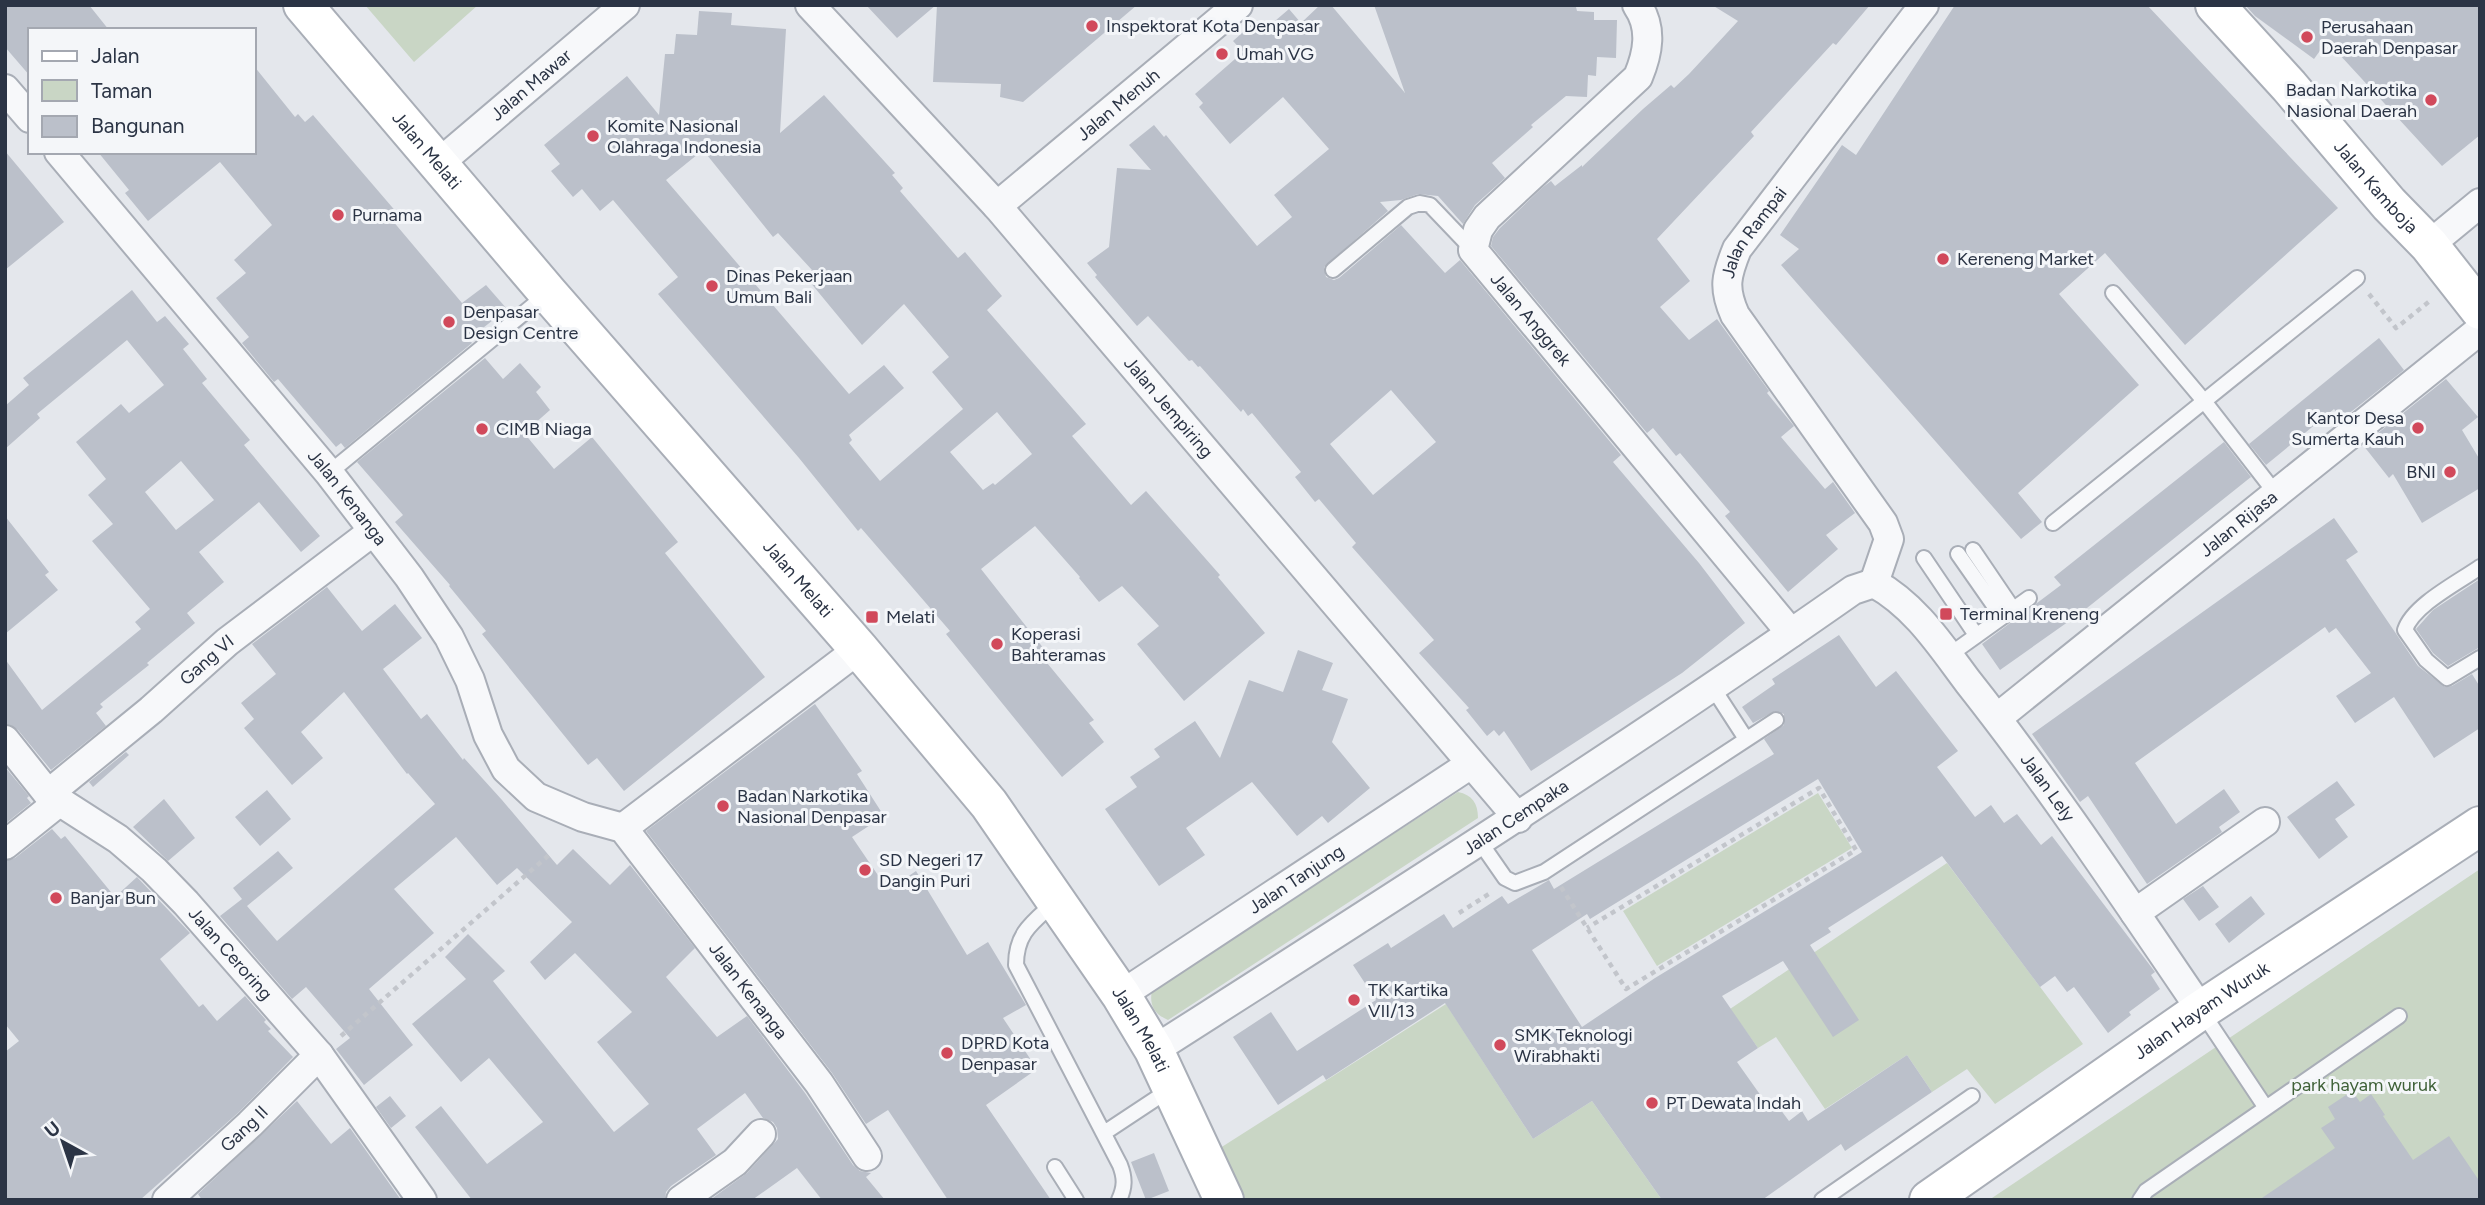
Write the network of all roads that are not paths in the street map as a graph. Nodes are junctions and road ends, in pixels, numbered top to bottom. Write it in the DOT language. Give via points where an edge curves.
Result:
graph roads {
  1 [pos="303,5"];
  2 [pos="625,5"];
  3 [pos="810,5"];
  4 [pos="1238,5"];
  5 [pos="1637,5"];
  6 [pos="1924,5"];
  7 [pos="2215,5"];
  8 [pos="5,89"];
  9 [pos="28,116"];
  10 [pos="61,154"];
  11 [pos="438,164"];
  12 [pos="2480,203"];
  13 [pos="997,206"];
  14 [pos="2429,245"];
  15 [pos="1473,250"];
  16 [pos="1333,270"];
  17 [pos="2357,278"];
  18 [pos="548,293"];
  19 [pos="2113,293"];
  20 [pos="2480,310"];
  21 [pos="2480,330"];
  22 [pos="2204,401"];
  23 [pos="329,473"];
  24 [pos="2277,495"];
  25 [pos="2053,523"];
  26 [pos="372,532"];
  27 [pos="1966,552"];
  28 [pos="1924,558"];
  29 [pos="2480,567"];
  30 [pos="1874,583"];
  31 [pos="2029,597"];
  32 [pos="2008,613"];
  33 [pos="1791,634"];
  34 [pos="1976,635"];
  35 [pos="859,649"];
  36 [pos="1948,656"];
  37 [pos="2480,657"];
  38 [pos="1713,688"];
  39 [pos="1997,718"];
  40 [pos="1776,720"];
  41 [pos="1746,739"];
  42 [pos="5,740"];
  43 [pos="1471,764"];
  44 [pos="54,798"];
  45 [pos="1518,818"];
  46 [pos="2265,822"];
  47 [pos="2480,826"];
  48 [pos="623,828"];
  49 [pos="1480,842"];
  50 [pos="5,845"];
  51 [pos="1057,900"];
  52 [pos="2135,913"];
  53 [pos="1121,995"];
  54 [pos="2201,1010"];
  55 [pos="2399,1016"];
  56 [pos="1154,1049"];
  57 [pos="319,1055"];
  58 [pos="1173,1087"];
  59 [pos="1972,1096"];
  60 [pos="2266,1108"];
  61 [pos="1104,1133"];
  62 [pos="761,1134"];
  63 [pos="867,1156"];
  64 [pos="1055,1167"];
  65 [pos="177,1197"];
  66 [pos="422,1200"];
  67 [pos="681,1200"];
  68 [pos="1076,1200"];
  69 [pos="1119,1200"];
  70 [pos="1224,1200"];
  71 [pos="1822,1200"];
  72 [pos="1929,1200"];
  73 [pos="2140,1200"];
  1 -- 11 [label="street, Jalan Melati"];
  2 -- 11 [label="street, Jalan Mawar"];
  3 -- 13 [label="street, Jalan Jempiring"];
  4 -- 13 [label="street, Jalan Menuh"];
  5 -- 15 [label="street" via="1643,14 1648,47 1638,77 1487,217"];
  6 -- 30 [label="street, Jalan Rampai" via="1737,249 1727,274 1727,296 1735,315 1884,523 1889,539"];
  7 -- 14 [label="street, Jalan Kamboja"];
  8 -- 9 [label="street"];
  10 -- 23 [label="street, Jalan Kenanga"];
  11 -- 18 [label="street, Jalan Melati"];
  12 -- 14 [label="street"];
  13 -- 43 [label="street, Jalan Jempiring"];
  14 -- 20 [label="street, Jalan Kamboja"];
  15 -- 16 [label="lane" via="1430,205 1419,203 1408,207"];
  15 -- 33 [label="street, Jalan Anggrek"];
  17 -- 22 [label="lane"];
  18 -- 23 [label="lane"];
  18 -- 35 [label="street, Jalan Melati"];
  19 -- 22 [label="lane"];
  21 -- 24 [label="street, Jalan Rijasa"];
  22 -- 24 [label="lane"];
  22 -- 25 [label="lane"];
  23 -- 26 [label="street, Jalan Kenanga"];
  24 -- 39 [label="street, Jalan Rijasa"];
  26 -- 44 [label="street, Gang VI" via="227,642"];
  26 -- 48 [label="street, Jalan Kenanga" via="449,637 506,769 536,797"];
  27 -- 32 [label="lane"];
  28 -- 34 [label="lane"];
  29 -- 37 [label="lane" via="2423,607 2405,630 2426,660 2447,678"];
  30 -- 33 [label="street, Jalan Cempaka" via="1853,590"];
  30 -- 36 [label="street, Jalan Lely" via="1915,614"];
  31 -- 32 [label="lane"];
  32 -- 34 [label="lane"];
  33 -- 38 [label="street, Jalan Cempaka"];
  34 -- 36 [label="lane"];
  35 -- 48 [label="street"];
  35 -- 51 [label="street, Jalan Melati" via="989,804"];
  36 -- 39 [label="street, Jalan Lely"];
  38 -- 41 [label="lane"];
  38 -- 45 [label="street, Jalan Cempaka"];
  39 -- 52 [label="street, Jalan Lely"];
  40 -- 41 [label="lane"];
  41 -- 49 [label="lane" via="1526,881 1515,883 1505,878"];
  42 -- 44 [label="street, Jalan Ceroring"];
  43 -- 45 [label="street, Jalan Jempiring"];
  43 -- 53 [label="street, Jalan Tanjung"];
  44 -- 50 [label="street, Gang VI"];
  44 -- 57 [label="street, Jalan Ceroring" via="118,839 154,870"];
  45 -- 49 [label="street, Jalan Cempaka"];
  46 -- 52 [label="street"];
  47 -- 54 [label="street, Jalan Hayam Wuruk"];
  48 -- 63 [label="street, Jalan Kenanga" via="818,1083"];
  49 -- 56 [label="street, Jalan Cempaka"];
  51 -- 53 [label="street, Jalan Melati"];
  51 -- 61 [label="lane" via="1018,941 1016,965"];
  52 -- 54 [label="street, Jalan Lely"];
  53 -- 56 [label="street, Jalan Melati"];
  54 -- 60 [label="lane"];
  54 -- 72 [label="street, Jalan Hayam Wuruk"];
  55 -- 60 [label="lane"];
  56 -- 58 [label="street, Jalan Melati"];
  57 -- 65 [label="street, Gang II"];
  57 -- 66 [label="street, Jalan Ceroring"];
  58 -- 61 [label="lane"];
  58 -- 70 [label="street, Jalan Melati"];
  59 -- 71 [label="lane"];
  60 -- 73 [label="lane" via="2146,1191"];
  61 -- 69 [label="lane" via="1125,1177"];
  62 -- 67 [label="street" via="735,1162"];
  64 -- 68 [label="lane"];
}
